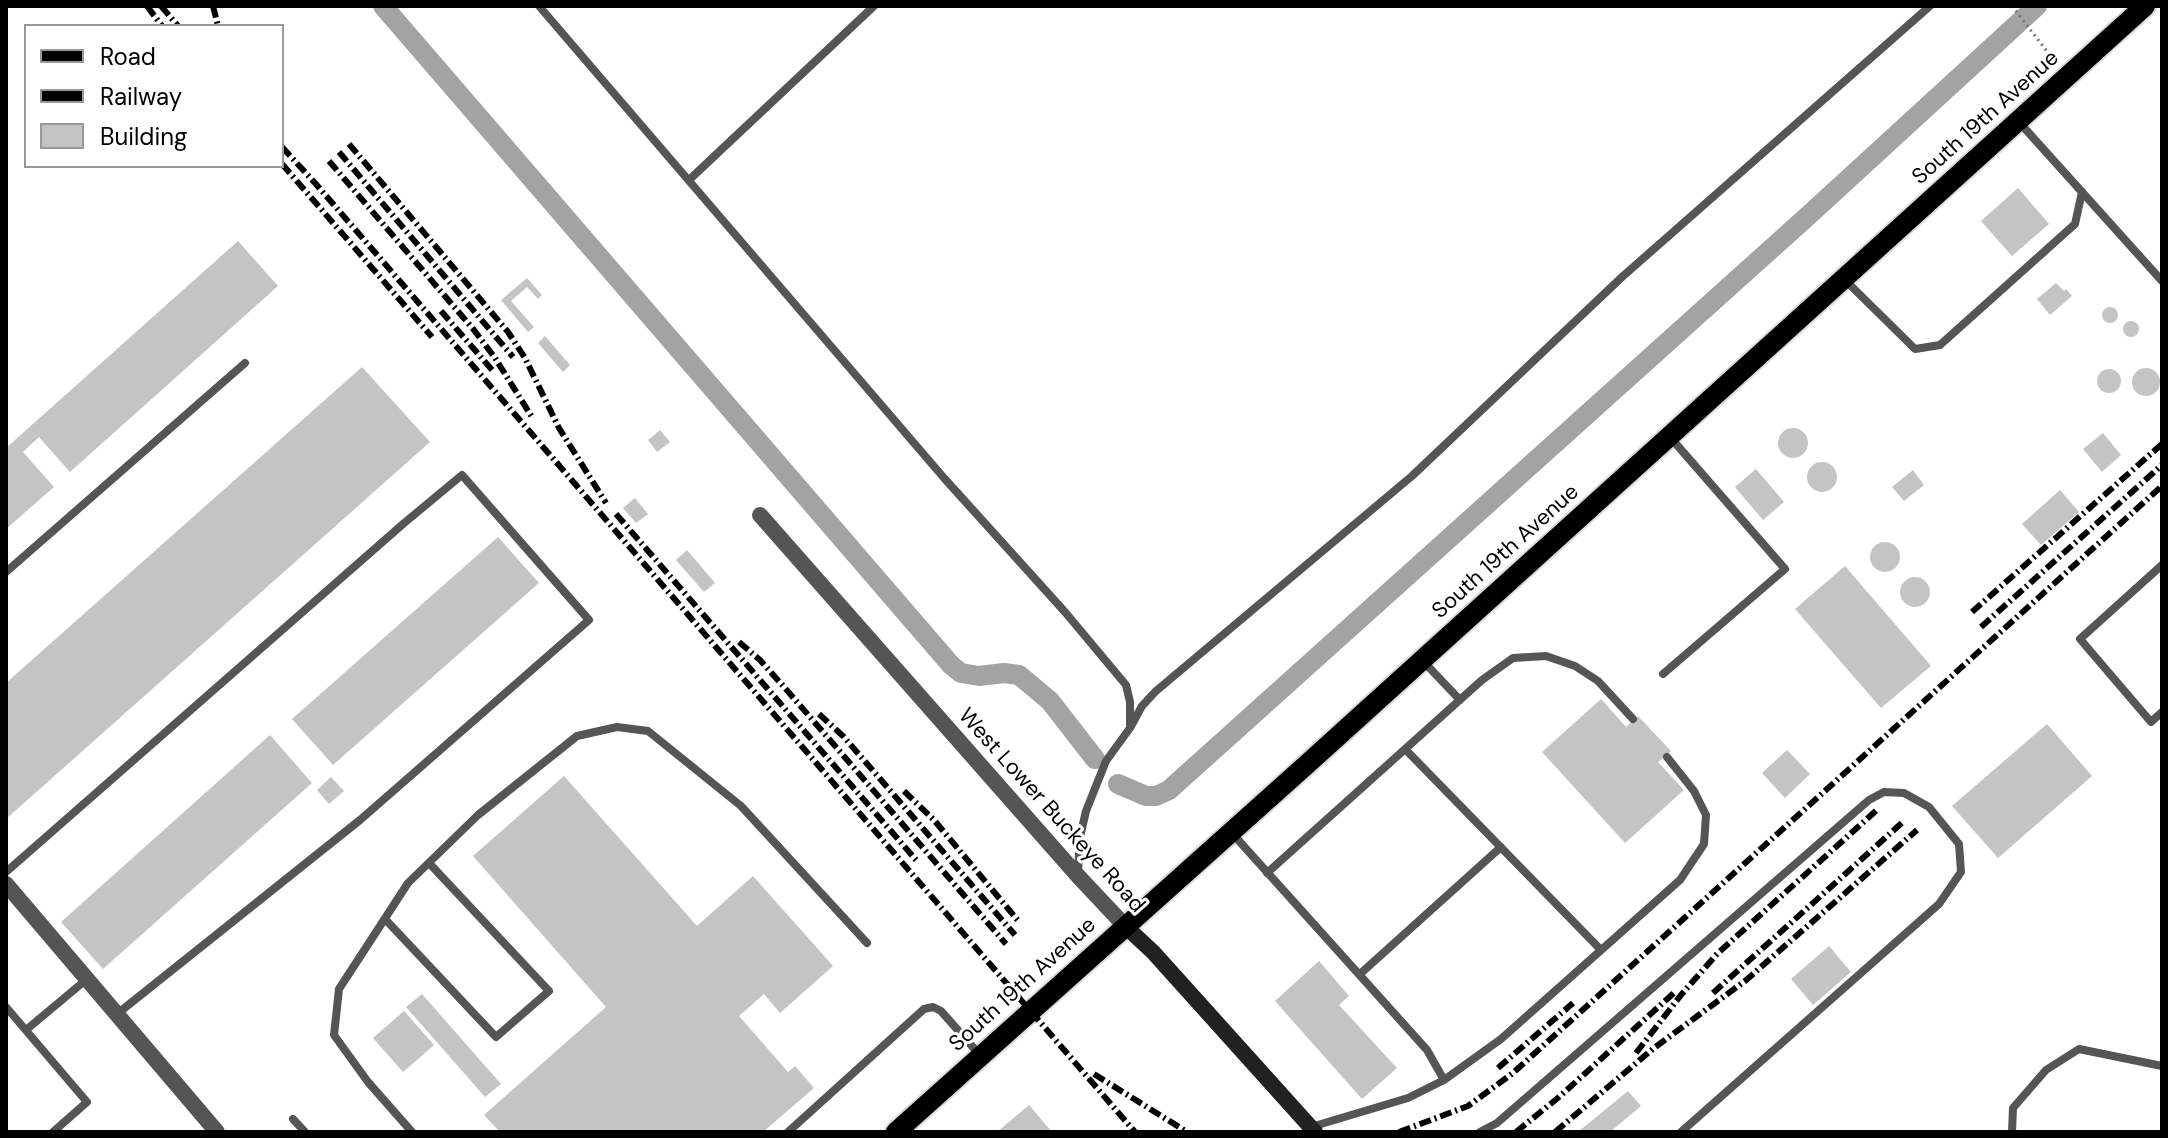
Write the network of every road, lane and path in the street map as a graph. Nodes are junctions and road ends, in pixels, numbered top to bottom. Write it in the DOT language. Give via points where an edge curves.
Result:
graph roads {
  1 [pos="539,6"];
  2 [pos="874,6"];
  3 [pos="1930,6"];
  4 [pos="2012,6"];
  5 [pos="2145,6"];
  6 [pos="2049,54"];
  7 [pos="2018,121"];
  8 [pos="689,180"];
  9 [pos="2082,192"];
  10 [pos="1844,279"];
  11 [pos="2162,281"];
  12 [pos="245,363"];
  13 [pos="1670,436"];
  14 [pos="760,515"];
  15 [pos="2162,565"];
  16 [pos="6,572"];
  17 [pos="1422,660"];
  18 [pos="1663,674"];
  19 [pos="1460,700"];
  20 [pos="2162,712"];
  21 [pos="1633,719"];
  22 [pos="1130,728"];
  23 [pos="1405,749"];
  24 [pos="1667,757"];
  25 [pos="1231,832"];
  26 [pos="1501,847"];
  27 [pos="429,863"];
  28 [pos="6,872"];
  29 [pos="1267,873"];
  30 [pos="1078,876"];
  31 [pos="6,884"];
  32 [pos="385,919"];
  33 [pos="1125,926"];
  34 [pos="867,943"];
  35 [pos="1601,950"];
  36 [pos="1360,974"];
  37 [pos="87,979"];
  38 [pos="6,1007"];
  39 [pos="117,1014"];
  40 [pos="26,1030"];
  41 [pos="980,1056"];
  42 [pos="2162,1066"];
  43 [pos="1444,1080"];
  44 [pos="293,1119"];
  45 [pos="1312,1130"];
  46 [pos="53,1132"];
  47 [pos="217,1132"];
  48 [pos="305,1132"];
  49 [pos="412,1132"];
  50 [pos="788,1132"];
  51 [pos="896,1132"];
  52 [pos="1480,1132"];
  53 [pos="1681,1132"];
  54 [pos="2012,1132"];
  1 -- 8 [label="lane"];
  2 -- 8 [label="lane"];
  3 -- 22 [label="lane" via="1622,277 1412,476 1156,691"];
  4 -- 6 [label="path"];
  5 -- 7 [label="main road, South 19th Avenue"];
  7 -- 9 [label="lane"];
  7 -- 10 [label="main road, South 19th Avenue"];
  8 -- 22 [label="lane" via="1126,685"];
  9 -- 10 [label="lane" via="2075,224 1940,345 1915,349"];
  9 -- 11 [label="lane"];
  10 -- 13 [label="main road, South 19th Avenue"];
  12 -- 16 [label="lane"];
  13 -- 17 [label="main road, South 19th Avenue"];
  13 -- 18 [label="lane" via="1785,569"];
  14 -- 30 [label="street, West Lower Buckeye Road"];
  15 -- 20 [label="lane" via="2080,639 2151,722"];
  17 -- 19 [label="lane"];
  17 -- 25 [label="main road, South 19th Avenue"];
  19 -- 21 [label="lane" via="1513,658 1546,656 1598,681"];
  19 -- 23 [label="lane"];
  22 -- 30 [label="lane" via="1106,761 1086,811"];
  23 -- 26 [label="lane"];
  23 -- 29 [label="lane"];
  24 -- 35 [label="lane" via="1706,815 1704,844 1680,880"];
  25 -- 29 [label="lane"];
  25 -- 33 [label="main road, South 19th Avenue"];
  26 -- 35 [label="lane"];
  26 -- 36 [label="lane"];
  27 -- 32 [label="lane" via="408,883"];
  27 -- 32 [label="lane" via="549,991 496,1037"];
  27 -- 34 [label="lane" via="478,815 577,736 617,727 648,731 741,806"];
  28 -- 39 [label="lane" via="462,475 589,620 360,820"];
  29 -- 36 [label="lane"];
  30 -- 33 [label="street, West Lower Buckeye Road"];
  31 -- 37 [label="street"];
  32 -- 49 [label="lane" via="339,989 334,1035"];
  33 -- 41 [label="main road, South 19th Avenue"];
  33 -- 45 [label="main road, West Lower Buckeye Road"];
  35 -- 43 [label="lane" via="1501,1039"];
  36 -- 43 [label="lane" via="1427,1050"];
  37 -- 39 [label="street"];
  37 -- 40 [label="lane"];
  38 -- 40 [label="lane"];
  39 -- 47 [label="street"];
  40 -- 46 [label="lane" via="87,1102"];
  41 -- 50 [label="lane" via="941,1011 924,1009"];
  41 -- 51 [label="main road, South 19th Avenue"];
  42 -- 54 [label="lane" via="2079,1049 2046,1070 2013,1108"];
  43 -- 45 [label="lane" via="1408,1098"];
  44 -- 48 [label="lane"];
  52 -- 53 [label="lane" via="1497,1123 1869,800 1884,792 1904,793 1929,807 1959,844 1961,872 1939,904"];
}
